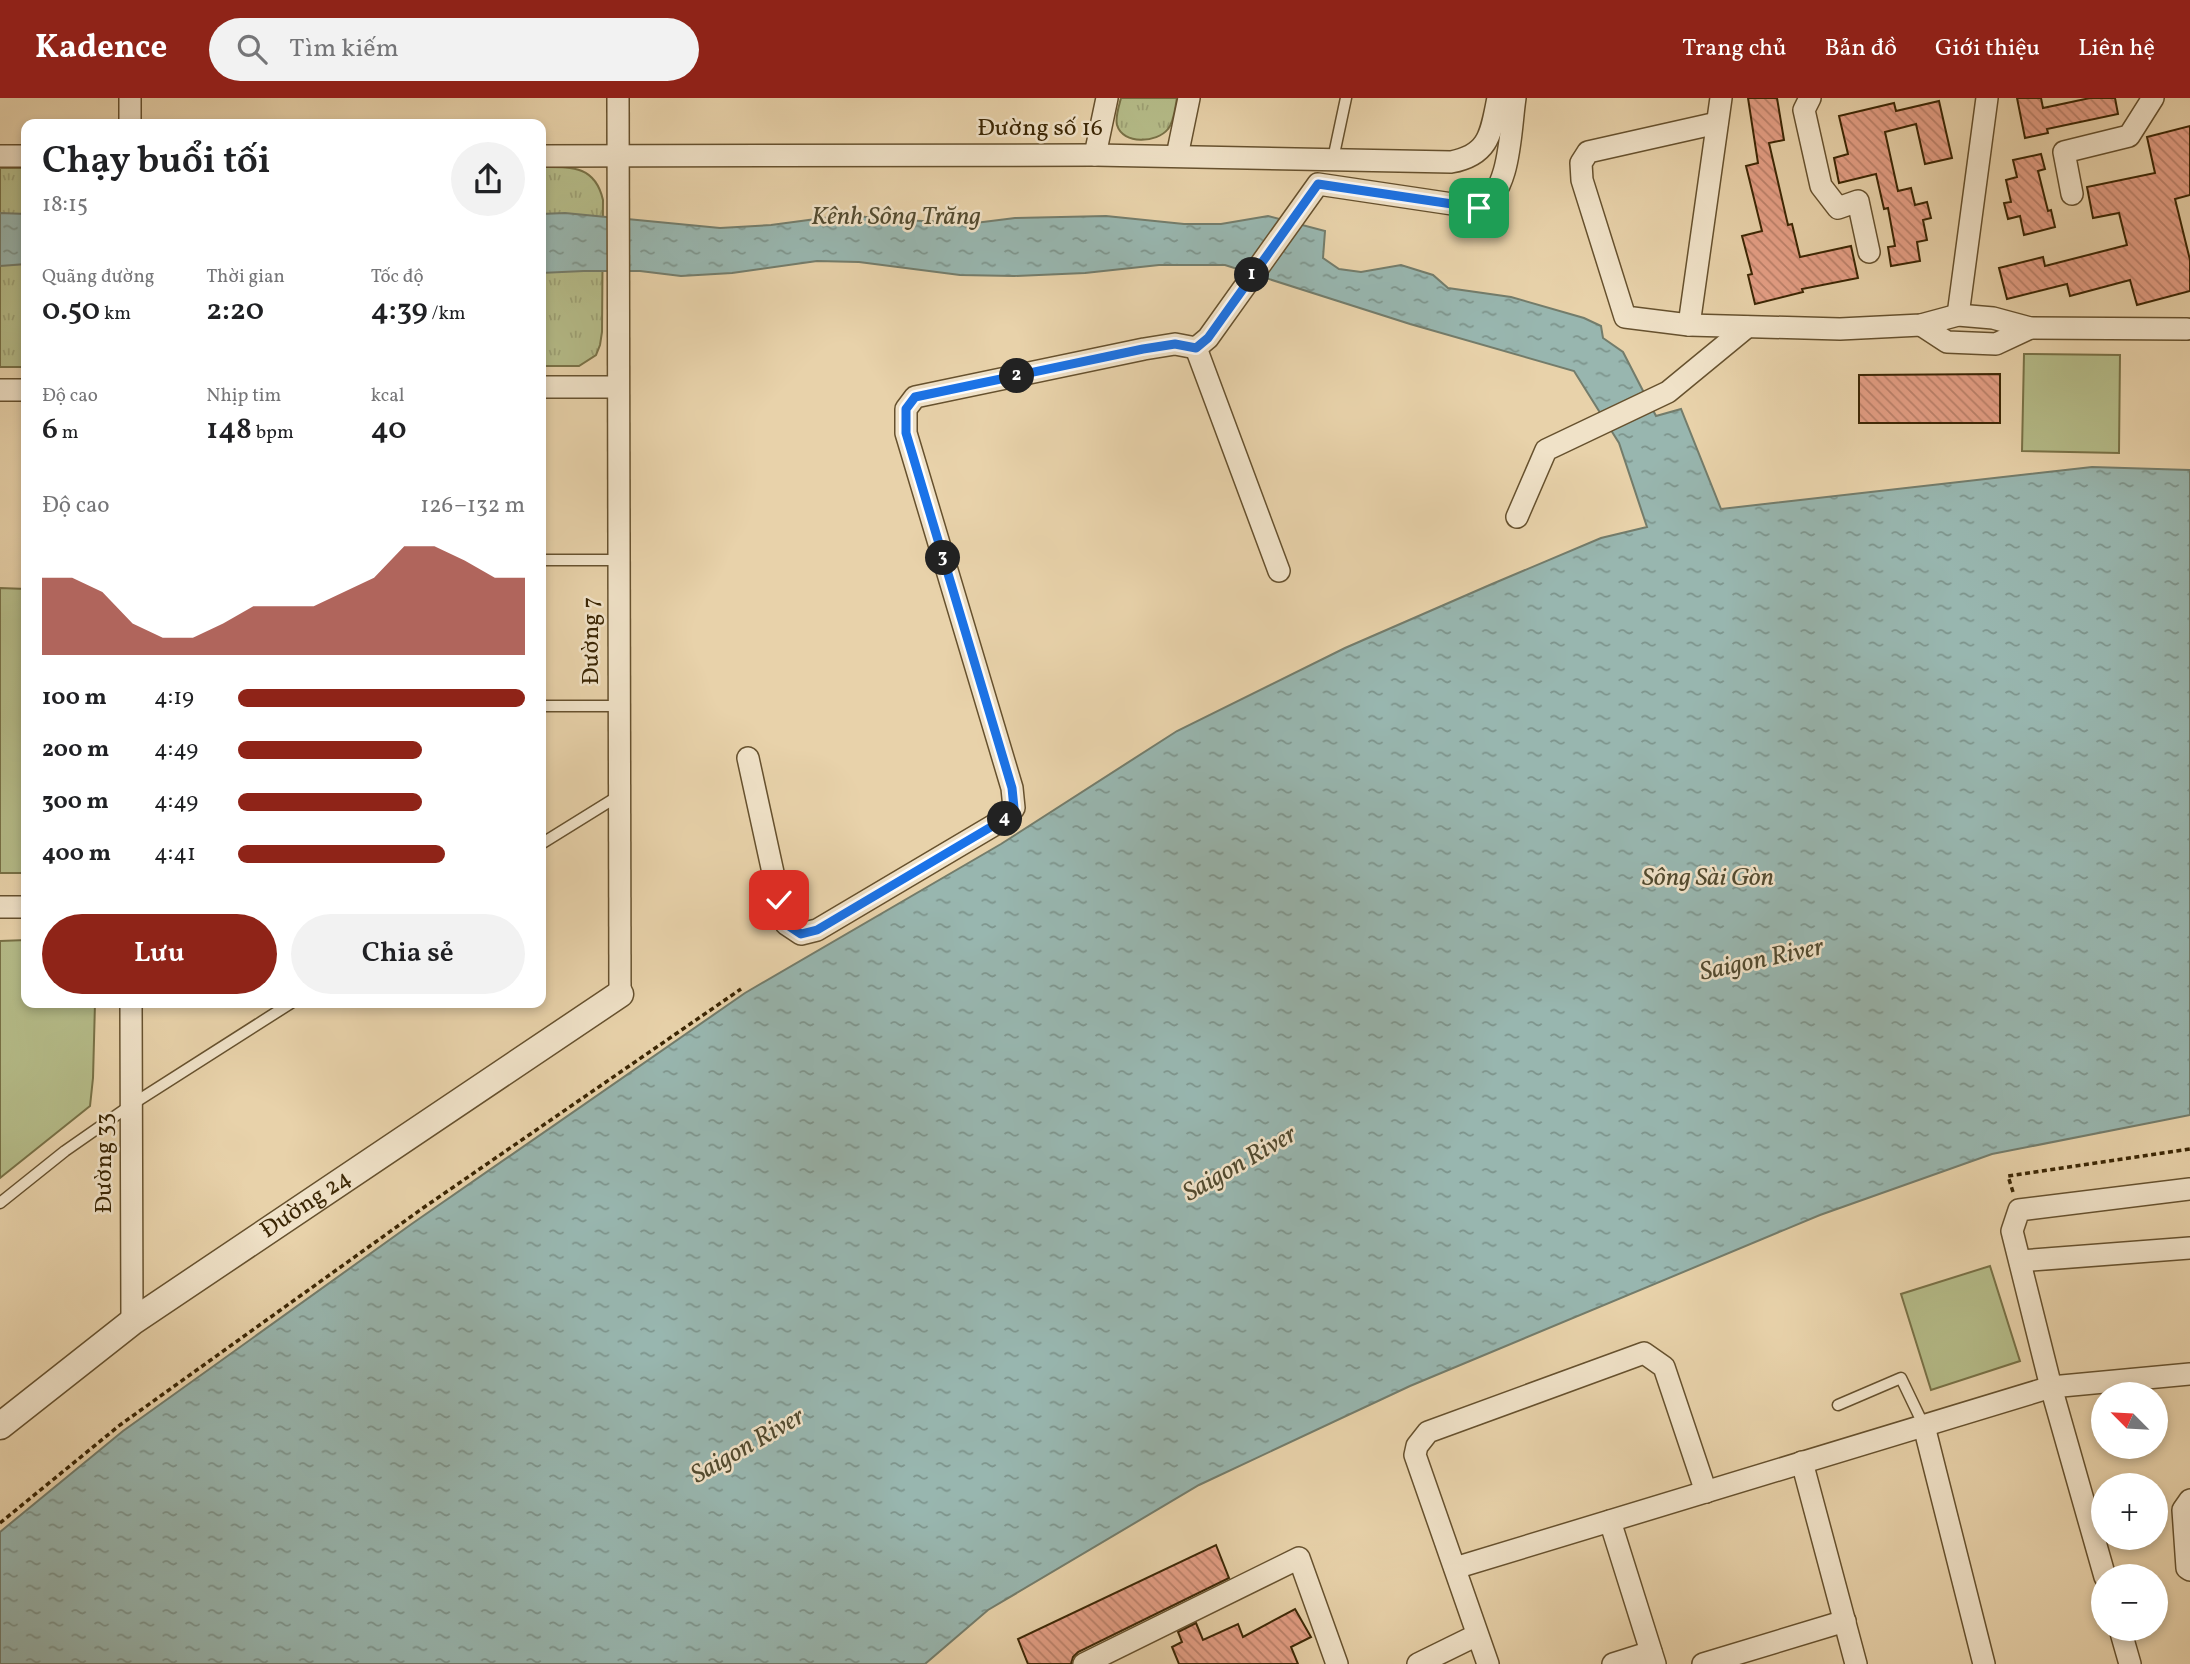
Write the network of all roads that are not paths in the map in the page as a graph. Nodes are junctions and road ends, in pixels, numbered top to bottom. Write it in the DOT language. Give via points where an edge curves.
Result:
graph roads {
  1 [pos="130,98"];
  2 [pos="618,98"];
  3 [pos="1107,98"];
  4 [pos="1189,98"];
  5 [pos="1346,98"];
  6 [pos="1498,98"];
  7 [pos="1515,98"];
  8 [pos="1721,98"];
  9 [pos="1810,98"];
  10 [pos="1987,98"];
  11 [pos="2152,98"];
  12 [pos="130,119"];
  13 [pos="1717,123"];
  14 [pos="1096,155"];
  15 [pos="0,156"];
  16 [pos="21,156"];
  17 [pos="546,156"];
  18 [pos="618,156"];
  19 [pos="1177,156"];
  20 [pos="1333,159"];
  21 [pos="2071,194"];
  22 [pos="1869,252"];
  23 [pos="1958,315"];
  24 [pos="1921,325"];
  25 [pos="1689,326"];
  26 [pos="1747,327"];
  27 [pos="2030,328"];
  28 [pos="2187,328"];
  29 [pos="1196,348"];
  30 [pos="546,387"];
  31 [pos="618,387"];
  32 [pos="0,390"];
  33 [pos="21,390"];
  34 [pos="1517,517"];
  35 [pos="546,560"];
  36 [pos="618,560"];
  37 [pos="1279,570"];
  38 [pos="546,706"];
  39 [pos="619,706"];
  40 [pos="748,758"];
  41 [pos="620,795"];
  42 [pos="546,841"];
  43 [pos="0,907"];
  44 [pos="21,907"];
  45 [pos="620,994"];
  46 [pos="131,1008"];
  47 [pos="283,1008"];
  48 [pos="131,1105"];
  49 [pos="2190,1189"];
  50 [pos="0,1203"];
  51 [pos="2190,1248"];
  52 [pos="2020,1261"];
  53 [pos="132,1322"];
  54 [pos="2190,1374"];
  55 [pos="2051,1387"];
  56 [pos="1838,1405"];
  57 [pos="0,1426"];
  58 [pos="1924,1426"];
  59 [pos="1802,1462"];
  60 [pos="1706,1492"];
  61 [pos="2190,1500"];
  62 [pos="1610,1521"];
  63 [pos="2101,1564"];
  64 [pos="1455,1568"];
  65 [pos="2190,1570"];
  66 [pos="1845,1621"];
  67 [pos="1478,1635"];
  68 [pos="2123,1641"];
  69 [pos="1653,1658"];
  70 [pos="1084,1664"];
  71 [pos="1337,1664"];
  72 [pos="1418,1664"];
  73 [pos="1488,1664"];
  74 [pos="1613,1664"];
  75 [pos="1703,1664"];
  76 [pos="1856,1664"];
  77 [pos="1983,1664"];
  78 [pos="2130,1664"];
  1 -- 12 [label="street"];
  2 -- 18 [label="street, Đường 7"];
  3 -- 14 [label="street"];
  4 -- 19 [label="street"];
  5 -- 20 [label="lane"];
  6 -- 20 [label="street, Đường số 16" via="1489,138 1465,159"];
  7 -- 29 [label="street" via="1504,171 1490,202 1479,208 1318,184 1208,338"];
  8 -- 13 [label="street"];
  9 -- 22 [label="street" via="1804,110 1821,186 1838,208 1858,201"];
  10 -- 23 [label="street"];
  11 -- 21 [label="street" via="2129,136 2064,152"];
  13 -- 25 [label="street"];
  13 -- 25 [label="street" via="1588,152 1581,163 1582,180 1625,317"];
  14 -- 18 [label="street, Đường số 16"];
  14 -- 19 [label="street, Đường số 16"];
  15 -- 16 [label="street"];
  17 -- 18 [label="street, Đường số 16"];
  18 -- 31 [label="street, Đường 7"];
  19 -- 20 [label="street, Đường số 16"];
  23 -- 24 [label="street"];
  23 -- 27 [label="street"];
  24 -- 26 [label="street"];
  24 -- 27 [label="street" via="1947,342 1996,344"];
  25 -- 26 [label="street"];
  26 -- 34 [label="street" via="1668,392 1546,450"];
  27 -- 28 [label="street"];
  29 -- 37 [label="street"];
  29 -- 40 [label="street" via="1175,344 1143,349 915,397 906,409 906,433 1012,788 1014,808 1006,818 817,930 801,934 786,924 782,912"];
  30 -- 31 [label="street"];
  31 -- 36 [label="street, Đường 7"];
  32 -- 33 [label="street"];
  35 -- 36 [label="lane"];
  36 -- 39 [label="street, Đường 7"];
  38 -- 39 [label="lane"];
  39 -- 41 [label="street, Đường 7"];
  41 -- 42 [label="lane"];
  41 -- 45 [label="street, Đường 7"];
  43 -- 44 [label="street"];
  45 -- 53 [label="street, Đường 24"];
  46 -- 48 [label="street, Đường 33"];
  47 -- 48 [label="lane"];
  48 -- 50 [label="lane"];
  48 -- 53 [label="street, Đường 33"];
  49 -- 52 [label="street" via="2019,1210 2012,1231"];
  51 -- 52 [label="street"];
  52 -- 55 [label="street"];
  53 -- 57 [label="street, Đường 24"];
  54 -- 55 [label="street"];
  55 -- 58 [label="street"];
  55 -- 63 [label="street"];
  56 -- 58 [label="lane" via="1900,1378"];
  58 -- 59 [label="street"];
  58 -- 77 [label="street"];
  59 -- 60 [label="street"];
  59 -- 66 [label="street"];
  60 -- 62 [label="street"];
  60 -- 64 [label="street" via="1664,1367 1644,1353 1425,1434 1417,1446 1417,1460"];
  61 -- 65 [label="street" via="2183,1510"];
  62 -- 64 [label="street"];
  62 -- 69 [label="street"];
  64 -- 67 [label="street"];
  66 -- 75 [label="street"];
  66 -- 76 [label="street"];
  67 -- 72 [label="street"];
  67 -- 73 [label="street"];
  68 -- 78 [label="street"];
  69 -- 74 [label="street"];
  70 -- 71 [label="street" via="1299,1558"];
}
